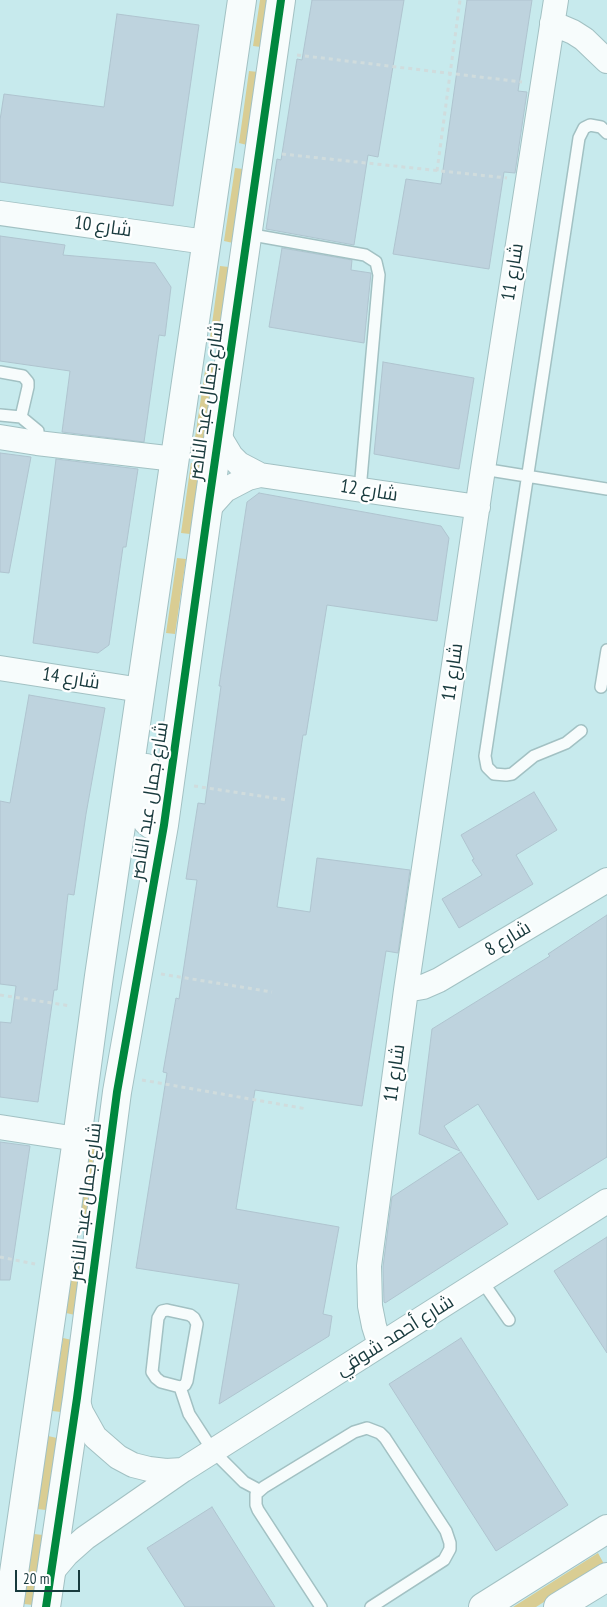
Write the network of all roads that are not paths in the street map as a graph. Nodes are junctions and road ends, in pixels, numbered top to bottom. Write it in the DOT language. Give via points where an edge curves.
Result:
graph roads {
  1 [pos="242,0"];
  2 [pos="281,0"];
  3 [pos="556,0"];
  4 [pos="552,23"];
  5 [pos="607,61"];
  6 [pos="607,133"];
  7 [pos="0,213"];
  8 [pos="247,234"];
  9 [pos="206,242"];
  10 [pos="0,372"];
  11 [pos="0,415"];
  12 [pos="21,417"];
  13 [pos="219,436"];
  14 [pos="0,438"];
  15 [pos="37,443"];
  16 [pos="175,459"];
  17 [pos="483,469"];
  18 [pos="260,475"];
  19 [pos="528,476"];
  20 [pos="607,489"];
  21 [pos="360,490"];
  22 [pos="478,507"];
  23 [pos="208,509"];
  24 [pos="607,650"];
  25 [pos="0,668"];
  26 [pos="601,687"];
  27 [pos="141,690"];
  28 [pos="581,731"];
  29 [pos="134,735"];
  30 [pos="164,825"];
  31 [pos="607,880"];
  32 [pos="99,976"];
  33 [pos="406,990"];
  34 [pos="118,1084"];
  35 [pos="0,1127"];
  36 [pos="77,1139"];
  37 [pos="607,1202"];
  38 [pos="482,1281"];
  39 [pos="509,1320"];
  40 [pos="380,1346"];
  41 [pos="180,1387"];
  42 [pos="77,1398"];
  43 [pos="213,1451"];
  44 [pos="183,1470"];
  45 [pos="259,1490"];
  46 [pos="607,1529"];
  47 [pos="51,1573"];
  48 [pos="607,1577"];
  49 [pos="7,1593"];
  50 [pos="46,1607"];
  51 [pos="321,1607"];
  52 [pos="371,1607"];
  53 [pos="483,1607"];
  54 [pos="558,1607"];
  1 -- 9 [label="street, شارع جمال عبد الناصر"];
  2 -- 8 [label="street, شارع جمال عبد الناصر"];
  3 -- 4 [label="street, شارع 11"];
  4 -- 5 [label="street" via="584,39"];
  4 -- 17 [label="street, شارع 11"];
  6 -- 19 [label="lane" via="590,125 584,128 580,138"];
  7 -- 9 [label="street, شارع 10"];
  8 -- 13 [label="street, شارع جمال عبد الناصر"];
  8 -- 21 [label="lane" via="365,255 376,262"];
  9 -- 16 [label="street, شارع جمال عبد الناصر"];
  10 -- 12 [label="lane" via="20,375 28,382"];
  11 -- 12 [label="lane"];
  12 -- 15 [label="lane" via="36,428"];
  13 -- 18 [label="street, شارع 12" via="235,460"];
  13 -- 23 [label="street, شارع جمال عبد الناصر"];
  14 -- 15 [label="street"];
  15 -- 16 [label="street"];
  16 -- 27 [label="street, شارع جمال عبد الناصر"];
  17 -- 19 [label="lane"];
  17 -- 22 [label="street, شارع 11"];
  18 -- 21 [label="street, شارع 12"];
  18 -- 23 [label="street, شارع 12" via="225,490"];
  19 -- 20 [label="lane"];
  19 -- 28 [label="lane" via="485,756 487,767 494,774 512,774 534,756 566,743"];
  21 -- 22 [label="street, شارع 12"];
  22 -- 33 [label="street, شارع 11"];
  23 -- 30 [label="street, شارع جمال عبد الناصر"];
  24 -- 26 [label="lane"];
  25 -- 27 [label="street, شارع 14"];
  27 -- 29 [label="street, شارع جمال عبد الناصر"];
  29 -- 30 [label="street" via="146,754 144,816 152,825"];
  29 -- 32 [label="street, شارع جمال عبد الناصر"];
  30 -- 34 [label="street, شارع جمال عبد الناصر"];
  31 -- 33 [label="street, شارع 8" via="439,980"];
  32 -- 34 [label="street" via="108,968 119,971 122,976 111,1064 112,1078"];
  32 -- 36 [label="street, شارع جمال عبد الناصر"];
  33 -- 40 [label="street, شارع 11" via="369,1266 370,1306"];
  34 -- 42 [label="street, شارع جمال عبد الناصر"];
  35 -- 36 [label="street"];
  36 -- 49 [label="street, شارع جمال عبد الناصر"];
  37 -- 38 [label="street, شارع أحمد شوقي"];
  38 -- 39 [label="lane"];
  38 -- 40 [label="street, شارع أحمد شوقي"];
  40 -- 43 [label="street, شارع أحمد شوقي"];
  41 -- 41 [label="lane" via="187,1381 197,1324 190,1315 164,1310 158,1318 152,1372 161,1382"];
  41 -- 43 [label="lane" via="189,1414"];
  42 -- 44 [label="street" via="95,1436 118,1457 149,1469"];
  42 -- 47 [label="street, شارع جمال عبد الناصر"];
  43 -- 44 [label="street, شارع أحمد شوقي"];
  43 -- 45 [label="lane" via="244,1482"];
  44 -- 47 [label="street, شارع أحمد شوقي" via="85,1538"];
  45 -- 51 [label="lane" via="256,1499 258,1510"];
  45 -- 52 [label="lane" via="354,1432 367,1428 380,1433 449,1537 450,1549 444,1560"];
  46 -- 53 [label="street"];
  47 -- 50 [label="street, شارع جمال عبد الناصر"];
  48 -- 54 [label="street"];
}
